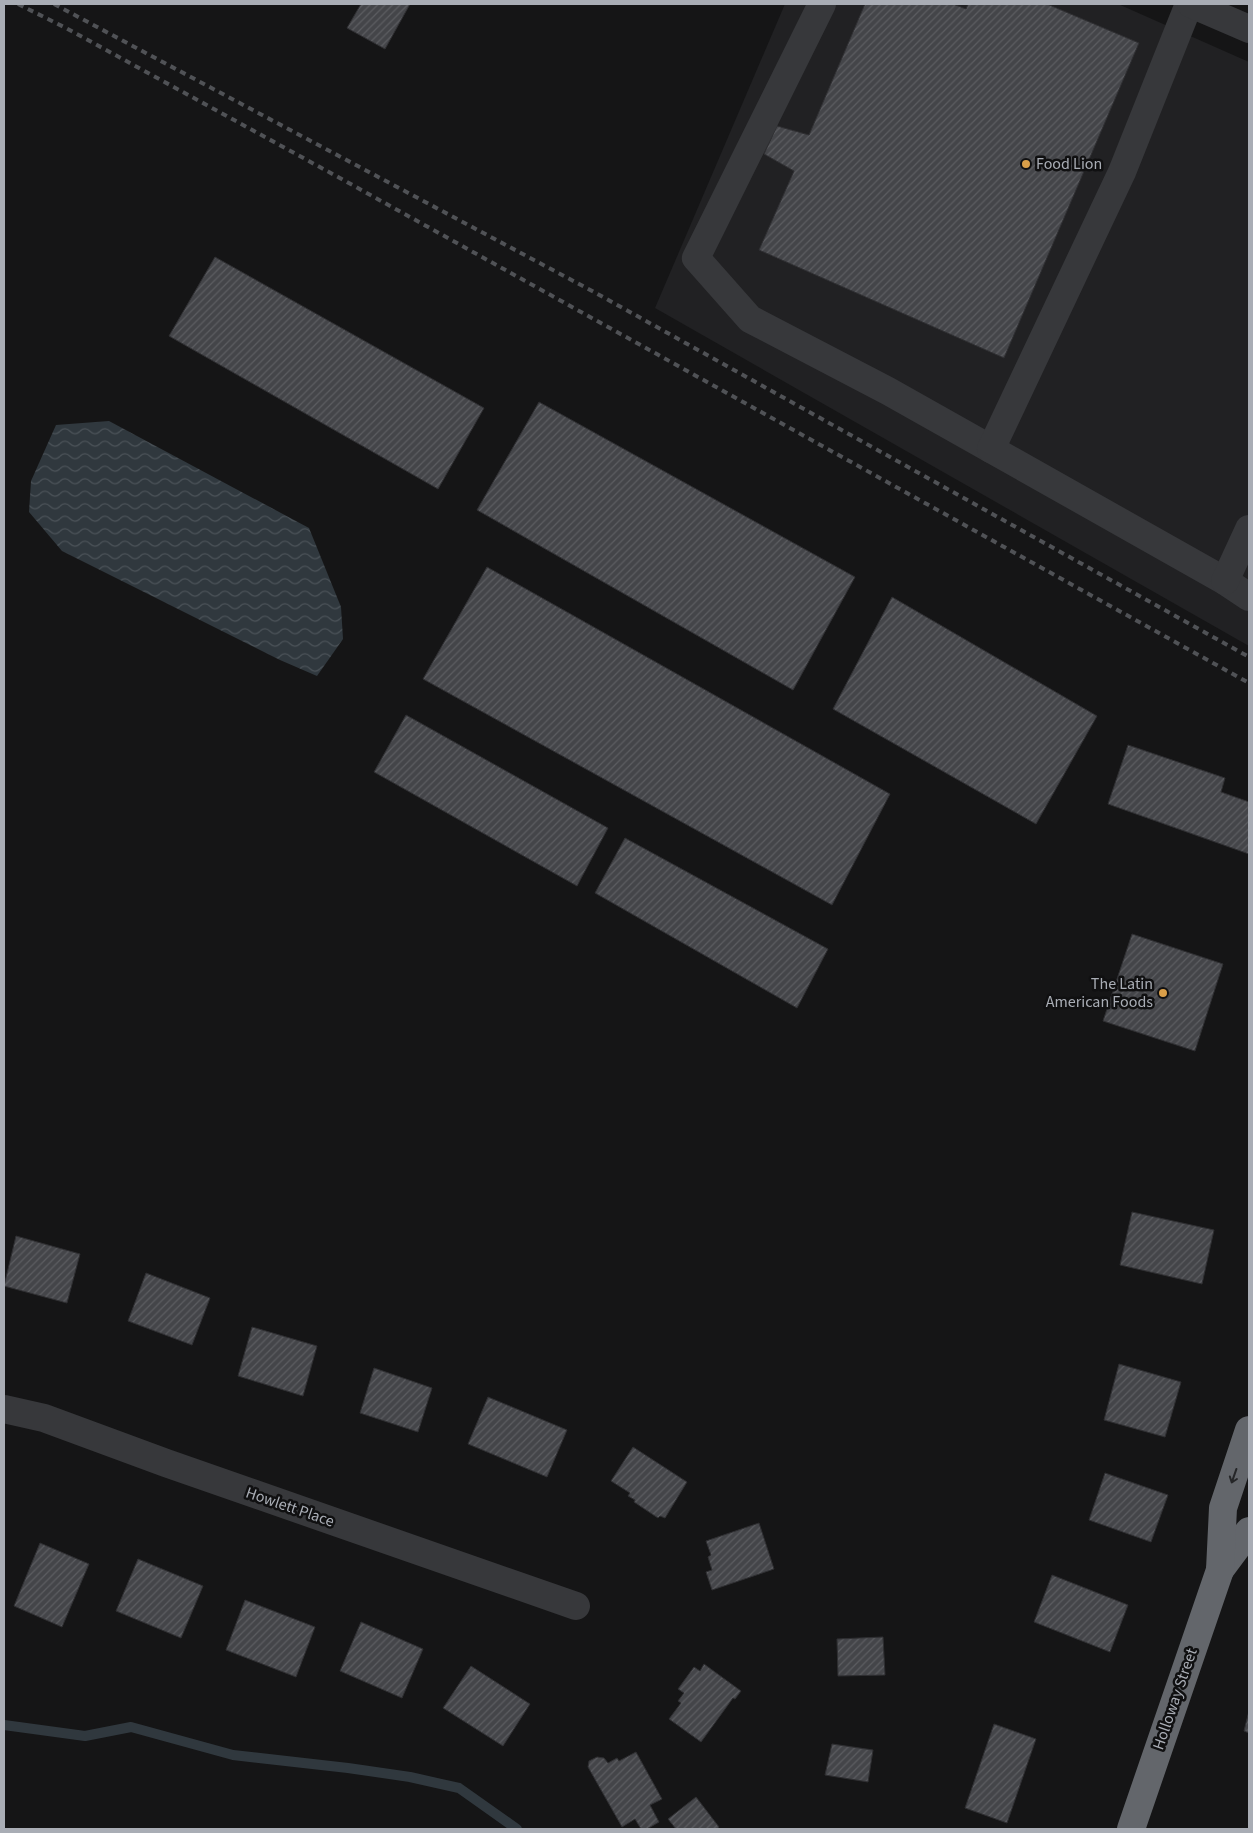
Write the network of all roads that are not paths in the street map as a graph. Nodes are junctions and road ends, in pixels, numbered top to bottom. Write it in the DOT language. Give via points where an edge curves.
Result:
graph roads {
  1 [pos="822,4"];
  2 [pos="1190,4"];
  3 [pos="1249,28"];
  4 [pos="991,449"];
  5 [pos="1249,529"];
  6 [pos="1225,581"];
  7 [pos="1249,597"];
  8 [pos="4,1408"];
  9 [pos="1249,1430"];
  10 [pos="1249,1531"];
  11 [pos="1220,1570"];
  12 [pos="576,1606"];
  13 [pos="1131,1829"];
  1 -- 4 [label="street" via="696,258 750,319"];
  2 -- 3 [label="street"];
  2 -- 4 [label="street" via="1122,172"];
  4 -- 6 [label="street"];
  5 -- 6 [label="street"];
  6 -- 7 [label="street"];
  8 -- 12 [label="street, Howlett Place" via="44,1418"];
  9 -- 11 [label="highway, Holloway Street, one-way" via="1223,1508"];
  10 -- 11 [label="highway, Holloway Street"];
  11 -- 13 [label="highway, Holloway Street"];
}
